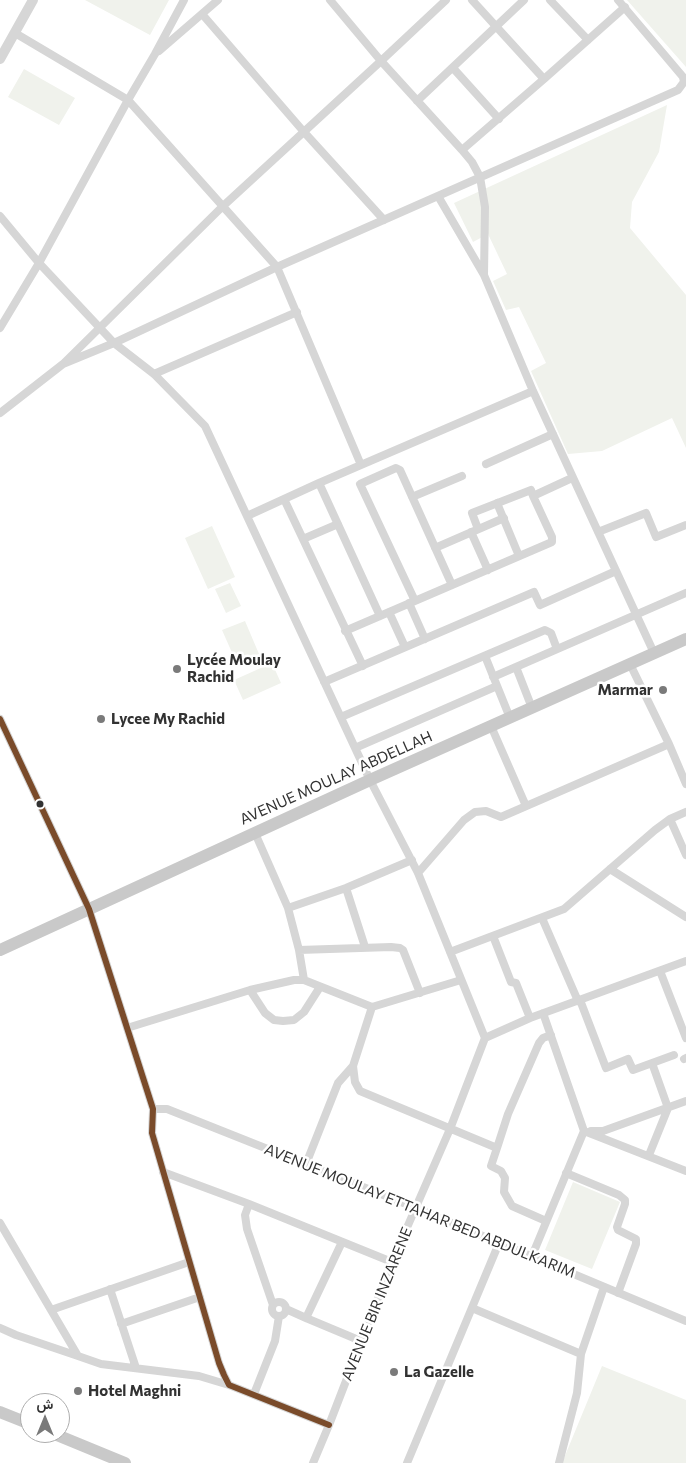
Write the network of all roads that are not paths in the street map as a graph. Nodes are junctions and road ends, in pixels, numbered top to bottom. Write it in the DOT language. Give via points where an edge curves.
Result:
graph roads {
  1 [pos="33,0"];
  2 [pos="184,0"];
  3 [pos="218,0"];
  4 [pos="330,0"];
  5 [pos="446,0"];
  6 [pos="472,0"];
  7 [pos="524,0"];
  8 [pos="550,0"];
  9 [pos="618,0"];
  10 [pos="625,7"];
  11 [pos="202,14"];
  12 [pos="497,26"];
  13 [pos="15,33"];
  14 [pos="588,40"];
  15 [pos="155,54"];
  16 [pos="0,59"];
  17 [pos="381,61"];
  18 [pos="453,68"];
  19 [pos="544,79"];
  20 [pos="128,100"];
  21 [pos="417,101"];
  22 [pos="499,119"];
  23 [pos="304,132"];
  24 [pos="462,150"];
  25 [pos="480,177"];
  26 [pos="438,196"];
  27 [pos="222,207"];
  28 [pos="0,216"];
  29 [pos="384,220"];
  30 [pos="40,263"];
  31 [pos="277,267"];
  32 [pos="484,275"];
  33 [pos="297,312"];
  34 [pos="0,328"];
  35 [pos="100,328"];
  36 [pos="114,343"];
  37 [pos="63,364"];
  38 [pos="154,374"];
  39 [pos="533,390"];
  40 [pos="0,414"];
  41 [pos="553,434"];
  42 [pos="486,464"];
  43 [pos="362,465"];
  44 [pos="352,468"];
  45 [pos="462,476"];
  46 [pos="572,478"];
  47 [pos="319,483"];
  48 [pos="360,484"];
  49 [pos="533,496"];
  50 [pos="412,497"];
  51 [pos="284,499"];
  52 [pos="497,503"];
  53 [pos="247,516"];
  54 [pos="504,518"];
  55 [pos="338,524"];
  56 [pos="686,525"];
  57 [pos="474,531"];
  58 [pos="598,532"];
  59 [pos="303,539"];
  60 [pos="435,548"];
  61 [pos="519,556"];
  62 [pos="488,570"];
  63 [pos="616,572"];
  64 [pos="452,585"];
  65 [pos="686,593"];
  66 [pos="412,602"];
  67 [pos="389,612"];
  68 [pos="637,615"];
  69 [pos="380,616"];
  70 [pos="345,631"];
  71 [pos="425,639"];
  72 [pos="686,639"];
  73 [pos="405,647"];
  74 [pos="557,650"];
  75 [pos="654,653"];
  76 [pos="485,656"];
  77 [pos="630,664"];
  78 [pos="363,666"];
  79 [pos="516,667"];
  80 [pos="493,677"];
  81 [pos="324,682"];
  82 [pos="497,686"];
  83 [pos="532,708"];
  84 [pos="341,717"];
  85 [pos="510,718"];
  86 [pos="0,719"];
  87 [pos="490,726"];
  88 [pos="669,744"];
  89 [pos="355,748"];
  90 [pos="370,780"];
  91 [pos="686,784"];
  92 [pos="526,806"];
  93 [pos="686,812"];
  94 [pos="670,819"];
  95 [pos="255,833"];
  96 [pos="686,855"];
  97 [pos="412,860"];
  98 [pos="610,870"];
  99 [pos="418,873"];
  100 [pos="346,888"];
  101 [pos="288,908"];
  102 [pos="90,909"];
  103 [pos="685,914"];
  104 [pos="542,918"];
  105 [pos="493,936"];
  106 [pos="365,948"];
  107 [pos="0,950"];
  108 [pos="299,950"];
  109 [pos="450,952"];
  110 [pos="686,962"];
  111 [pos="660,971"];
  112 [pos="304,980"];
  113 [pos="461,980"];
  114 [pos="320,987"];
  115 [pos="250,990"];
  116 [pos="420,993"];
  117 [pos="579,1000"];
  118 [pos="372,1007"];
  119 [pos="543,1013"];
  120 [pos="530,1018"];
  121 [pos="127,1028"];
  122 [pos="550,1035"];
  123 [pos="485,1038"];
  124 [pos="686,1038"];
  125 [pos="674,1055"];
  126 [pos="652,1063"];
  127 [pos="353,1066"];
  128 [pos="686,1101"];
  129 [pos="668,1108"];
  130 [pos="152,1109"];
  131 [pos="450,1129"];
  132 [pos="584,1131"];
  133 [pos="497,1148"];
  134 [pos="648,1155"];
  135 [pos="306,1164"];
  136 [pos="686,1171"];
  137 [pos="163,1172"];
  138 [pos="566,1173"];
  139 [pos="249,1204"];
  140 [pos="416,1208"];
  141 [pos="546,1221"];
  142 [pos="0,1224"];
  143 [pos="342,1242"];
  144 [pos="499,1243"];
  145 [pos="532,1256"];
  146 [pos="189,1262"];
  147 [pos="392,1262"];
  148 [pos="604,1287"];
  149 [pos="110,1290"];
  150 [pos="618,1293"];
  151 [pos="200,1297"];
  152 [pos="274,1305"];
  153 [pos="472,1308"];
  154 [pos="286,1309"];
  155 [pos="51,1310"];
  156 [pos="279,1316"];
  157 [pos="306,1318"];
  158 [pos="686,1321"];
  159 [pos="121,1324"];
  160 [pos="0,1328"];
  161 [pos="361,1341"];
  162 [pos="581,1354"];
  163 [pos="78,1356"];
  164 [pos="136,1368"];
  165 [pos="230,1384"];
  166 [pos="254,1394"];
  167 [pos="0,1412"];
  168 [pos="20,1420"];
  169 [pos="329,1426"];
  170 [pos="70,1441"];
  171 [pos="123,1463"];
  172 [pos="313,1463"];
  173 [pos="407,1463"];
  174 [pos="559,1463"];
  1 -- 13 [label="street"];
  2 -- 15 [label="street"];
  3 -- 11 [label="street"];
  4 -- 17 [label="street"];
  5 -- 17 [label="street"];
  6 -- 12 [label="street"];
  7 -- 12 [label="street"];
  8 -- 14 [label="street"];
  9 -- 10 [label="street"];
  10 -- 14 [label="street"];
  10 -- 25 [label="street" via="683,77 684,82 678,90"];
  11 -- 15 [label="street"];
  11 -- 23 [label="street"];
  12 -- 18 [label="street"];
  12 -- 19 [label="street"];
  13 -- 16 [label="street"];
  13 -- 20 [label="street"];
  14 -- 19 [label="street"];
  15 -- 20 [label="street"];
  17 -- 21 [label="street"];
  17 -- 23 [label="street"];
  18 -- 21 [label="street"];
  18 -- 22 [label="street"];
  19 -- 22 [label="street"];
  20 -- 27 [label="street"];
  20 -- 30 [label="street"];
  21 -- 24 [label="street"];
  22 -- 24 [label="street"];
  23 -- 27 [label="street"];
  23 -- 29 [label="street"];
  24 -- 25 [label="street"];
  25 -- 26 [label="street"];
  25 -- 32 [label="street" via="485,207"];
  26 -- 29 [label="street"];
  26 -- 32 [label="street"];
  27 -- 31 [label="street"];
  27 -- 35 [label="street"];
  28 -- 30 [label="street"];
  29 -- 31 [label="street"];
  30 -- 34 [label="street"];
  30 -- 35 [label="street"];
  31 -- 33 [label="street"];
  31 -- 36 [label="street"];
  32 -- 39 [label="street"];
  33 -- 38 [label="street"];
  33 -- 43 [label="street"];
  35 -- 36 [label="street"];
  35 -- 37 [label="street"];
  36 -- 37 [label="street"];
  36 -- 38 [label="street"];
  37 -- 40 [label="street"];
  38 -- 53 [label="street" via="205,426"];
  39 -- 41 [label="street"];
  39 -- 43 [label="street"];
  41 -- 42 [label="street"];
  41 -- 46 [label="street"];
  43 -- 44 [label="street"];
  44 -- 47 [label="street"];
  44 -- 48 [label="street"];
  45 -- 50 [label="street"];
  46 -- 49 [label="street"];
  46 -- 58 [label="street"];
  47 -- 51 [label="street"];
  47 -- 55 [label="street"];
  48 -- 50 [label="street" via="398,468"];
  48 -- 66 [label="street"];
  49 -- 52 [label="street" via="531,490"];
  49 -- 61 [label="street" via="553,541"];
  50 -- 60 [label="street"];
  51 -- 53 [label="street"];
  51 -- 59 [label="street"];
  52 -- 54 [label="street"];
  52 -- 57 [label="street" via="472,513"];
  53 -- 81 [label="street"];
  54 -- 57 [label="street"];
  54 -- 61 [label="street"];
  55 -- 59 [label="street"];
  55 -- 69 [label="street"];
  56 -- 58 [label="street" via="656,537 646,513"];
  57 -- 60 [label="street"];
  57 -- 62 [label="street"];
  58 -- 63 [label="street"];
  59 -- 70 [label="street"];
  60 -- 64 [label="street"];
  61 -- 62 [label="street"];
  62 -- 64 [label="street"];
  63 -- 68 [label="street"];
  63 -- 71 [label="street" via="540,605 534,592"];
  64 -- 66 [label="street"];
  65 -- 68 [label="street"];
  66 -- 67 [label="street"];
  66 -- 71 [label="street"];
  67 -- 69 [label="street"];
  67 -- 73 [label="street"];
  68 -- 74 [label="street"];
  68 -- 75 [label="street"];
  69 -- 70 [label="street"];
  70 -- 78 [label="street"];
  71 -- 73 [label="street"];
  72 -- 75 [label="main road, AVENUE MOULAY ABDELLAH"];
  73 -- 78 [label="street"];
  74 -- 76 [label="street" via="550,633 544,630"];
  74 -- 79 [label="street"];
  75 -- 77 [label="main road, AVENUE MOULAY ABDELLAH"];
  76 -- 80 [label="street"];
  76 -- 84 [label="street"];
  77 -- 83 [label="main road, AVENUE MOULAY ABDELLAH"];
  77 -- 88 [label="street"];
  78 -- 81 [label="street"];
  79 -- 80 [label="street"];
  79 -- 83 [label="street"];
  80 -- 82 [label="street"];
  81 -- 84 [label="street"];
  82 -- 85 [label="street"];
  82 -- 89 [label="street"];
  83 -- 85 [label="main road, AVENUE MOULAY ABDELLAH"];
  84 -- 89 [label="street"];
  85 -- 87 [label="main road, AVENUE MOULAY ABDELLAH"];
  86 -- 102 [label="street"];
  87 -- 90 [label="main road, AVENUE MOULAY ABDELLAH"];
  87 -- 92 [label="street"];
  88 -- 91 [label="street"];
  88 -- 92 [label="street"];
  89 -- 90 [label="street"];
  90 -- 95 [label="main road, AVENUE MOULAY ABDELLAH"];
  90 -- 97 [label="street"];
  92 -- 99 [label="street" via="501,817 486,811 475,812 464,820"];
  93 -- 94 [label="street"];
  94 -- 96 [label="street"];
  94 -- 98 [label="street"];
  95 -- 101 [label="street"];
  95 -- 102 [label="main road, AVENUE MOULAY ABDELLAH"];
  97 -- 99 [label="street"];
  97 -- 100 [label="street"];
  98 -- 103 [label="street"];
  98 -- 104 [label="street" via="564,909"];
  99 -- 109 [label="street"];
  100 -- 101 [label="street"];
  100 -- 106 [label="street"];
  101 -- 108 [label="street"];
  102 -- 107 [label="main road, AVENUE MOULAY ABDELLAH"];
  102 -- 121 [label="street"];
  104 -- 105 [label="street"];
  104 -- 117 [label="street"];
  105 -- 109 [label="street"];
  105 -- 120 [label="street" via="511,982 516,983"];
  106 -- 108 [label="street"];
  106 -- 116 [label="street" via="391,946 403,950"];
  108 -- 112 [label="street"];
  109 -- 113 [label="street"];
  110 -- 111 [label="street"];
  111 -- 117 [label="street"];
  111 -- 124 [label="street"];
  112 -- 114 [label="street"];
  112 -- 115 [label="street"];
  113 -- 116 [label="street"];
  113 -- 123 [label="street"];
  114 -- 115 [label="street" via="304,1012 294,1020 283,1022 264,1013"];
  114 -- 118 [label="street"];
  115 -- 121 [label="street"];
  116 -- 118 [label="street"];
  117 -- 119 [label="street"];
  117 -- 126 [label="street" via="606,1068 628,1059 632,1070"];
  118 -- 127 [label="street"];
  119 -- 120 [label="street"];
  119 -- 122 [label="street"];
  120 -- 123 [label="street"];
  121 -- 130 [label="street"];
  122 -- 132 [label="street"];
  122 -- 133 [label="street" via="539,1043"];
  123 -- 131 [label="street, AVENUE BIR INZARENE"];
  125 -- 126 [label="street"];
  126 -- 129 [label="street"];
  127 -- 131 [label="street" via="360,1091"];
  127 -- 135 [label="street" via="338,1083"];
  128 -- 129 [label="street"];
  129 -- 132 [label="street" via="603,1131"];
  129 -- 134 [label="street"];
  130 -- 135 [label="street, AVENUE MOULAY ETTAHAR BED ABDULKARIM" via="168,1109"];
  130 -- 137 [label="street" via="152,1133"];
  131 -- 133 [label="street"];
  131 -- 140 [label="street, AVENUE BIR INZARENE"];
  132 -- 134 [label="street"];
  132 -- 138 [label="street"];
  133 -- 141 [label="street" via="491,1166 501,1171 505,1178 504,1192 512,1206"];
  134 -- 136 [label="street"];
  135 -- 140 [label="street, AVENUE MOULAY ETTAHAR BED ABDULKARIM"];
  137 -- 139 [label="street"];
  137 -- 146 [label="street"];
  138 -- 141 [label="street"];
  138 -- 150 [label="street" via="619,1194 625,1200 617,1228 636,1239 636,1244"];
  139 -- 143 [label="street"];
  139 -- 152 [label="street" via="245,1215 247,1228"];
  140 -- 144 [label="street, AVENUE MOULAY ETTAHAR BED ABDULKARIM"];
  140 -- 147 [label="street, AVENUE BIR INZARENE"];
  141 -- 145 [label="street"];
  142 -- 155 [label="street"];
  143 -- 147 [label="street"];
  143 -- 157 [label="street"];
  144 -- 145 [label="street, AVENUE MOULAY ETTAHAR BED ABDULKARIM"];
  144 -- 153 [label="street"];
  145 -- 148 [label="street, AVENUE MOULAY ETTAHAR BED ABDULKARIM"];
  146 -- 149 [label="street"];
  146 -- 151 [label="street"];
  147 -- 161 [label="street, AVENUE BIR INZARENE"];
  148 -- 150 [label="street, AVENUE MOULAY ETTAHAR BED ABDULKARIM"];
  148 -- 162 [label="street"];
  149 -- 155 [label="street"];
  149 -- 159 [label="street"];
  150 -- 158 [label="street, AVENUE MOULAY ETTAHAR BED ABDULKARIM"];
  151 -- 159 [label="street"];
  151 -- 165 [label="street" via="219,1363"];
  152 -- 154 [label="street" via="282,1303"];
  152 -- 156 [label="street" via="272,1311"];
  153 -- 162 [label="street"];
  153 -- 173 [label="street"];
  154 -- 156 [label="street"];
  154 -- 157 [label="street"];
  155 -- 163 [label="street"];
  156 -- 166 [label="street" via="275,1341"];
  157 -- 161 [label="street"];
  159 -- 164 [label="street"];
  160 -- 163 [label="street"];
  161 -- 169 [label="street, AVENUE BIR INZARENE"];
  162 -- 174 [label="street" via="577,1393"];
  163 -- 164 [label="street" via="101,1364"];
  164 -- 165 [label="street" via="199,1376"];
  165 -- 166 [label="street"];
  166 -- 169 [label="street"];
  167 -- 168 [label="main road"];
  169 -- 172 [label="street, AVENUE BIR INZARENE"];
  170 -- 171 [label="main road"];
}
